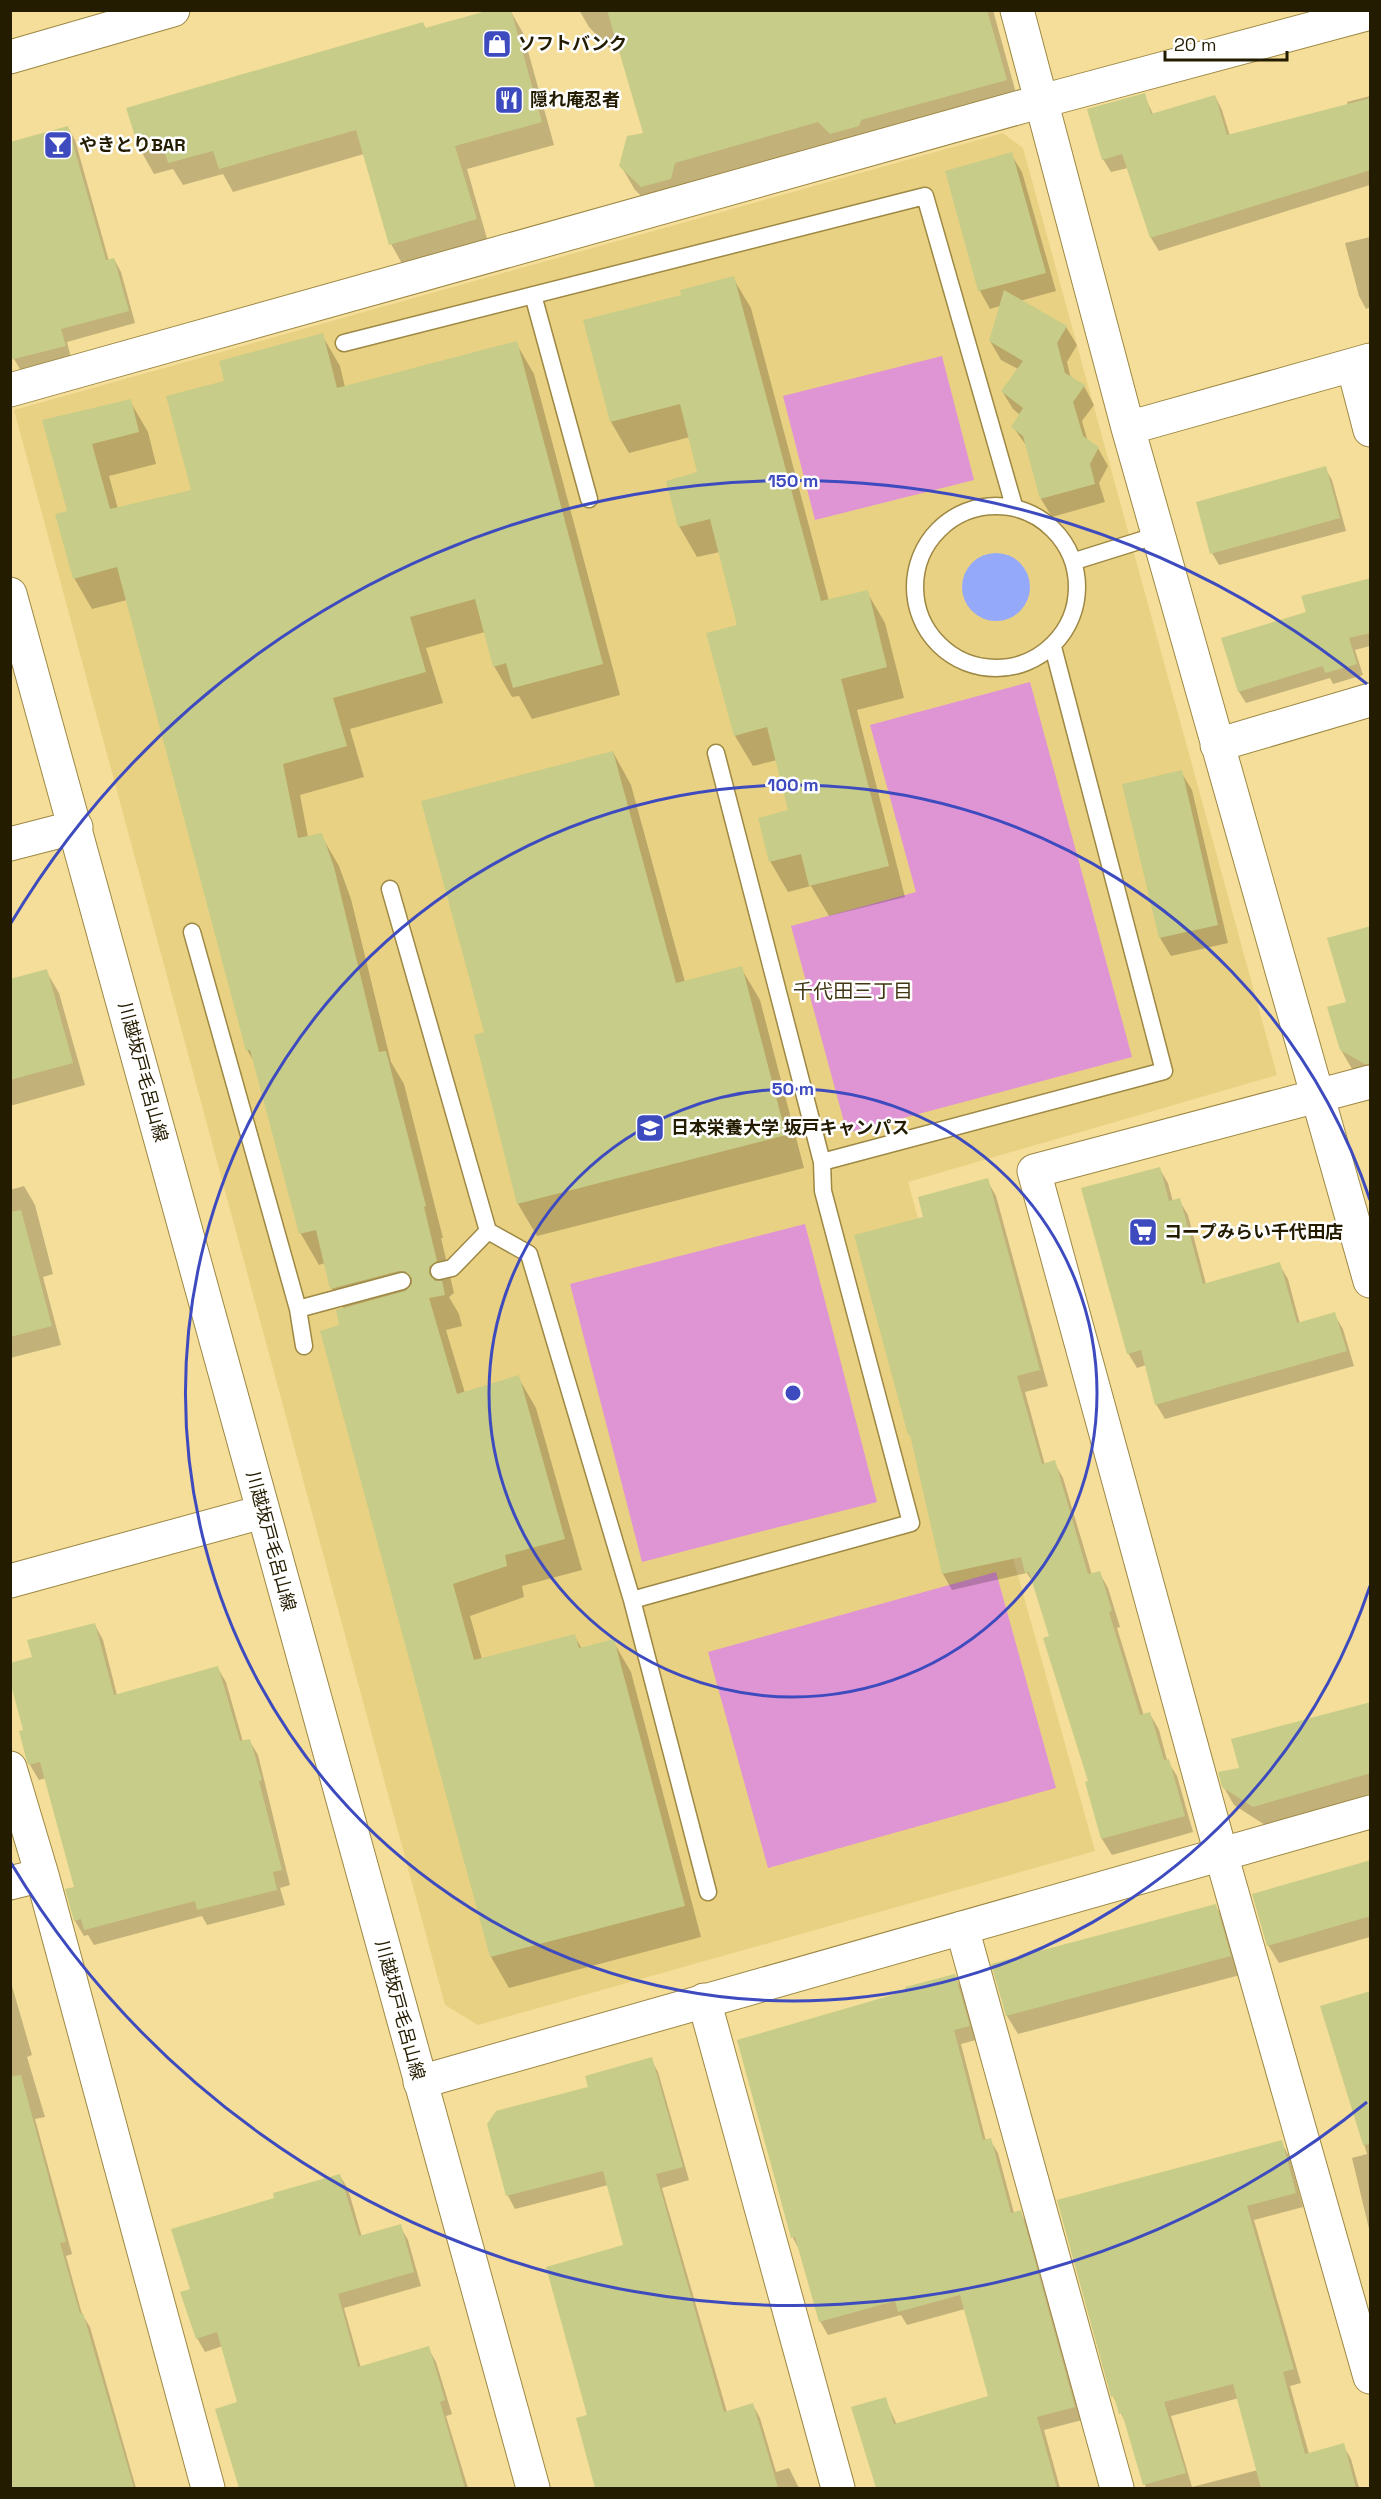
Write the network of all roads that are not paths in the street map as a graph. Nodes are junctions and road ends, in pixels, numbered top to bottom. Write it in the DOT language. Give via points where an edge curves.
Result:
graph roads {
  1 [pos="173,10"];
  2 [pos="1017,10"];
  3 [pos="1371,13"];
  4 [pos="10,57"];
  5 [pos="1042,101"];
  6 [pos="533,295"];
  7 [pos="344,343"];
  8 [pos="1362,362"];
  9 [pos="10,390"];
  10 [pos="1128,428"];
  11 [pos="1371,430"];
  12 [pos="590,499"];
  13 [pos="1014,506"];
  14 [pos="1158,535"];
  15 [pos="1075,561"];
  16 [pos="10,594"];
  17 [pos="1053,647"];
  18 [pos="1371,700"];
  19 [pos="1218,745"];
  20 [pos="716,753"];
  21 [pos="76,826"];
  22 [pos="10,844"];
  23 [pos="390,889"];
  24 [pos="192,932"];
  25 [pos="1371,1082"];
  26 [pos="1319,1095"];
  27 [pos="822,1162"];
  28 [pos="488,1231"];
  29 [pos="439,1271"];
  30 [pos="402,1281"];
  31 [pos="1371,1281"];
  32 [pos="298,1309"];
  33 [pos="304,1346"];
  34 [pos="262,1512"];
  35 [pos="10,1581"];
  36 [pos="632,1600"];
  37 [pos="10,1768"];
  38 [pos="1371,1812"];
  39 [pos="1221,1854"];
  40 [pos="42,1875"];
  41 [pos="10,1883"];
  42 [pos="708,1892"];
  43 [pos="962,1928"];
  44 [pos="704,2000"];
  45 [pos="420,2082"];
  46 [pos="1371,2377"];
  47 [pos="208,2488"];
  48 [pos="533,2488"];
  49 [pos="838,2488"];
  50 [pos="1117,2488"];
  1 -- 4 [label="street"];
  2 -- 5 [label="street"];
  3 -- 5 [label="street"];
  5 -- 9 [label="street"];
  5 -- 10 [label="street"];
  6 -- 7 [label="lane"];
  6 -- 12 [label="lane"];
  6 -- 13 [label="lane" via="925,196"];
  8 -- 10 [label="street"];
  8 -- 11 [label="street"];
  10 -- 14 [label="street"];
  13 -- 15 [label="lane" via="1052,526"];
  13 -- 17 [label="lane" via="972,507 937,530 916,566 917,608 938,644 974,666 1016,667"];
  14 -- 15 [label="lane"];
  14 -- 19 [label="street"];
  15 -- 17 [label="lane" via="1077,608"];
  16 -- 21 [label="street, 川越坂戸毛呂山線"];
  17 -- 27 [label="lane" via="1164,1071"];
  18 -- 19 [label="street"];
  19 -- 26 [label="street"];
  20 -- 27 [label="lane"];
  21 -- 22 [label="street"];
  21 -- 34 [label="street, 川越坂戸毛呂山線"];
  23 -- 28 [label="lane"];
  24 -- 32 [label="lane"];
  25 -- 26 [label="street"];
  26 -- 31 [label="street"];
  26 -- 39 [label="street" via="1034,1171"];
  27 -- 36 [label="lane" via="823,1191 911,1523"];
  28 -- 29 [label="lane" via="452,1268"];
  28 -- 36 [label="lane" via="529,1254"];
  30 -- 32 [label="lane"];
  32 -- 33 [label="lane"];
  34 -- 35 [label="street"];
  34 -- 45 [label="street, 川越坂戸毛呂山線"];
  36 -- 42 [label="lane"];
  37 -- 40 [label="street"];
  38 -- 39 [label="street"];
  39 -- 43 [label="street"];
  39 -- 46 [label="street"];
  40 -- 41 [label="street"];
  40 -- 47 [label="street"];
  43 -- 44 [label="street"];
  43 -- 50 [label="street"];
  44 -- 45 [label="street"];
  44 -- 49 [label="street"];
  45 -- 48 [label="street, 川越坂戸毛呂山線"];
}
